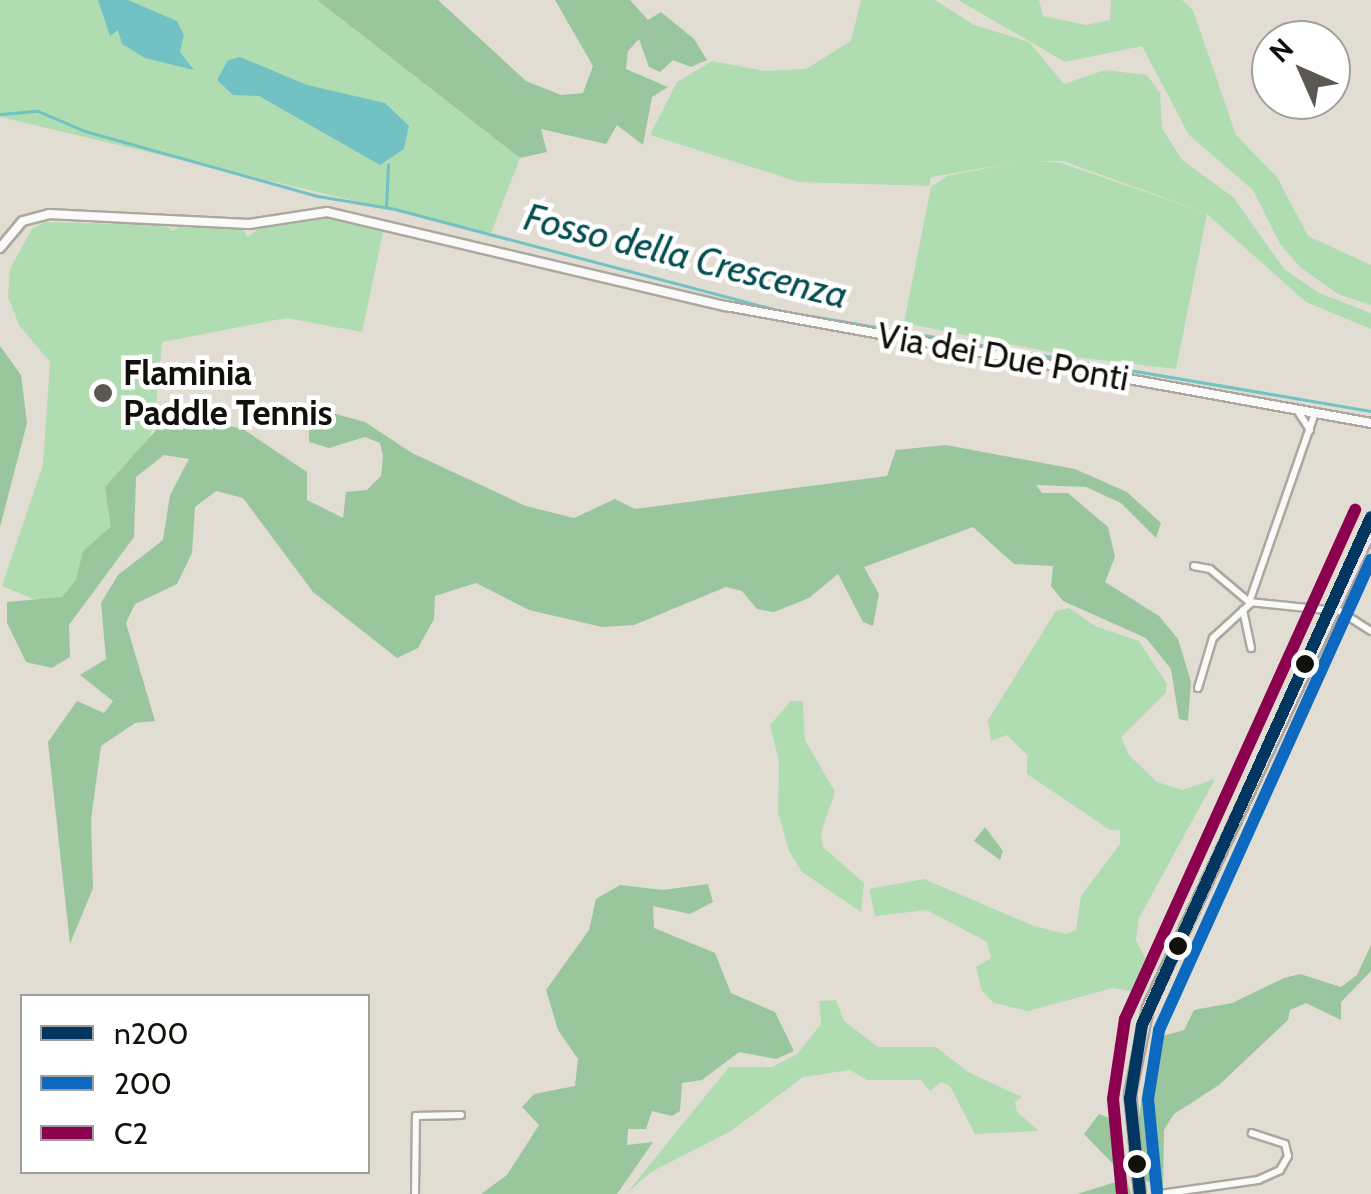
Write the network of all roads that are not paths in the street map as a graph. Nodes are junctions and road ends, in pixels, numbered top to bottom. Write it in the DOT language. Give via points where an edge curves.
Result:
graph roads {
  1 [pos="0,248"];
  2 [pos="1297,410"];
  3 [pos="1314,413"];
  4 [pos="1371,423"];
  5 [pos="1311,432"];
  6 [pos="1371,517"];
  7 [pos="1371,530"];
  8 [pos="1194,566"];
  9 [pos="1247,605"];
  10 [pos="1331,609"];
  11 [pos="1371,631"];
  12 [pos="1251,648"];
  13 [pos="1198,688"];
  14 [pos="462,1115"];
  15 [pos="1252,1133"];
  16 [pos="415,1194"];
  17 [pos="1140,1194"];
  18 [pos="1160,1194"];
  1 -- 2 [label="street, Via dei Due Ponti" via="23,221 49,214 249,224 327,212 685,298"];
  2 -- 3 [label="street, Via dei Due Ponti"];
  2 -- 5 [label="street"];
  3 -- 4 [label="street, Via dei Due Ponti"];
  3 -- 5 [label="street"];
  5 -- 9 [label="street"];
  6 -- 10 [label="main road"];
  7 -- 10 [label="main road"];
  8 -- 9 [label="street" via="1210,569"];
  9 -- 10 [label="street"];
  9 -- 12 [label="street"];
  9 -- 13 [label="street" via="1213,638"];
  10 -- 11 [label="street"];
  10 -- 17 [label="main road" via="1142,1025 1130,1099"];
  14 -- 16 [label="street" via="416,1116"];
  15 -- 18 [label="street" via="1286,1146 1280,1170 1261,1179"];
}
